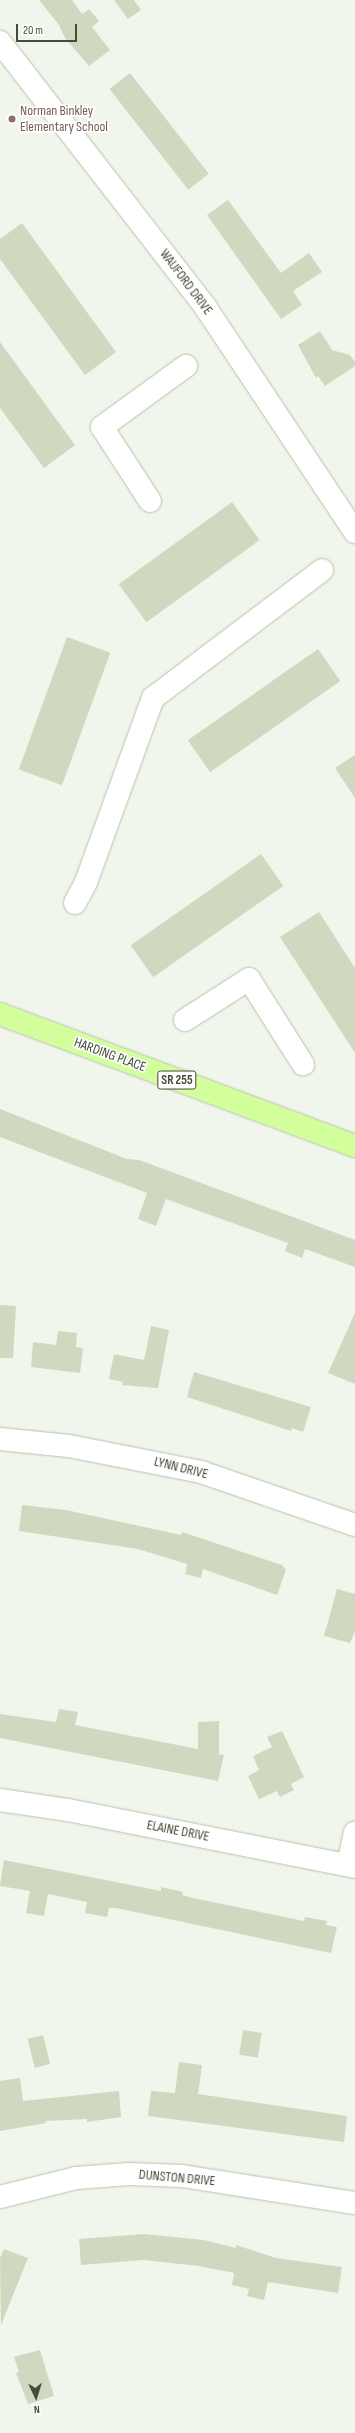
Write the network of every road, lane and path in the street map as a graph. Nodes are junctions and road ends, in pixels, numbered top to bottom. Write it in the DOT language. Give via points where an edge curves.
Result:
graph roads {
  1 [pos="0,42"];
  2 [pos="186,366"];
  3 [pos="150,500"];
  4 [pos="355,532"];
  5 [pos="322,570"];
  6 [pos="75,903"];
  7 [pos="0,1014"];
  8 [pos="185,1020"];
  9 [pos="302,1064"];
  10 [pos="355,1146"];
  11 [pos="0,1439"];
  12 [pos="355,1525"];
  13 [pos="0,1800"];
  14 [pos="355,1833"];
  15 [pos="352,1866"];
  16 [pos="0,2197"];
  17 [pos="355,2203"];
  1 -- 4 [label="street, WAUFORD DRIVE" via="206,308"];
  2 -- 3 [label="street" via="102,427"];
  5 -- 6 [label="street" via="153,698 86,882"];
  7 -- 10 [label="main road, HARDING PLACE / SR 255"];
  8 -- 9 [label="street" via="249,979"];
  11 -- 12 [label="street, LYNN DRIVE" via="69,1446 201,1472"];
  13 -- 15 [label="street, ELAINE DRIVE" via="68,1810"];
  14 -- 15 [label="street"];
  16 -- 17 [label="street, DUNSTON DRIVE" via="76,2178 129,2174 182,2176"];
}
